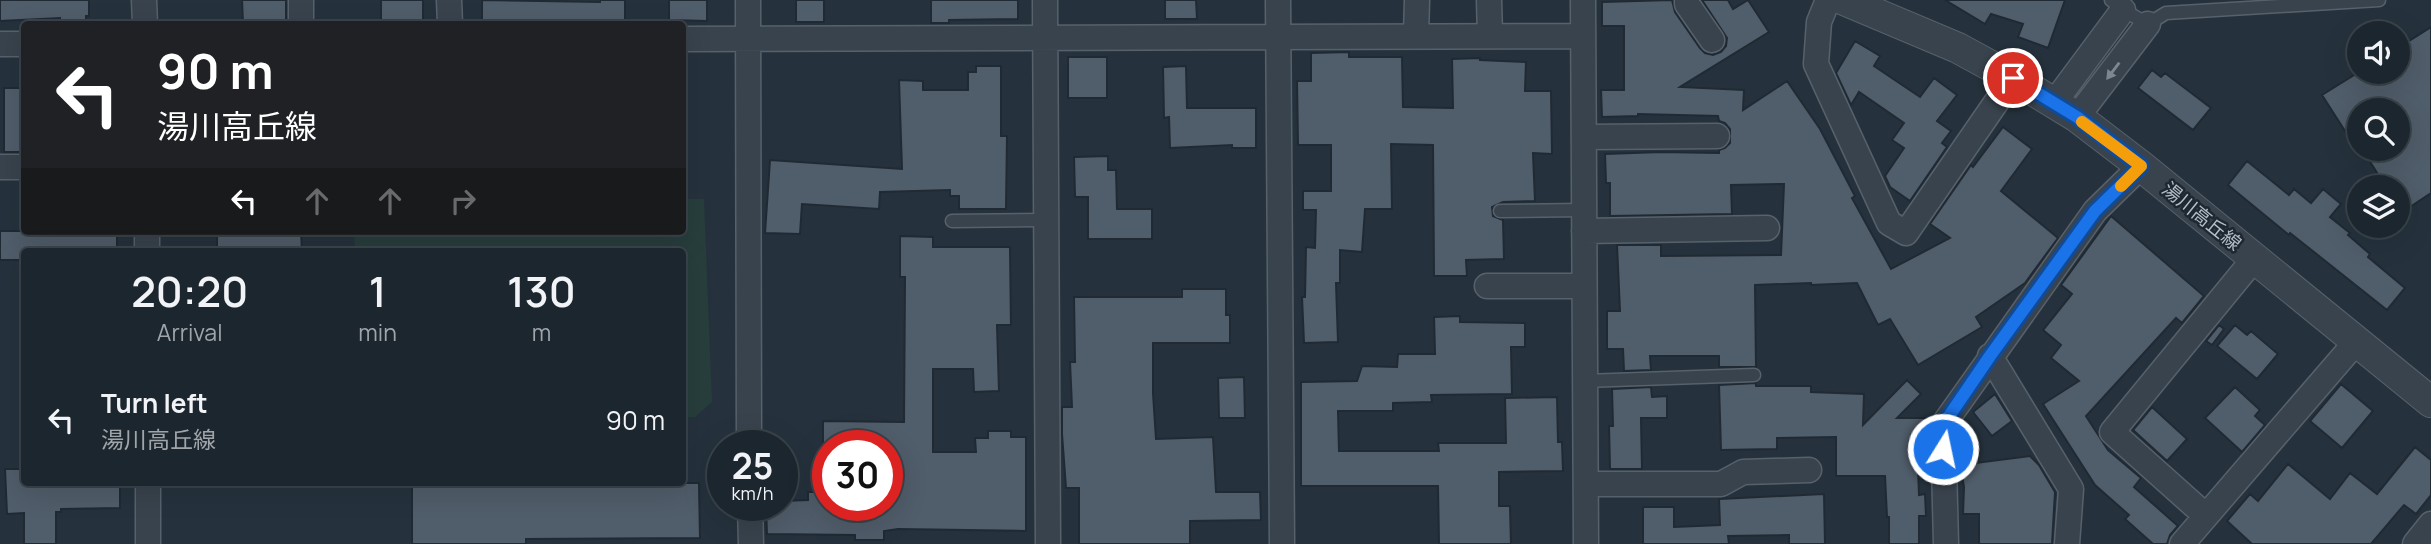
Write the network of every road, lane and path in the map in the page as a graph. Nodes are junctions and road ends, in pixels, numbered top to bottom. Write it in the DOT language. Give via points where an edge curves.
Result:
graph roads {
  1 [pos="145,0"];
  2 [pos="301,0"];
  3 [pos="449,0"];
  4 [pos="748,0"];
  5 [pos="1045,0"];
  6 [pos="1278,0"];
  7 [pos="1418,0"];
  8 [pos="1489,0"];
  9 [pos="1583,0"];
  10 [pos="1687,0"];
  11 [pos="1828,0"];
  12 [pos="1844,0"];
  13 [pos="2186,0"];
  14 [pos="2379,0"];
  15 [pos="2117,5"];
  16 [pos="2157,18"];
  17 [pos="145,21"];
  18 [pos="301,21"];
  19 [pos="450,21"];
  20 [pos="1278,36"];
  21 [pos="1416,36"];
  22 [pos="1490,36"];
  23 [pos="1583,36"];
  24 [pos="1045,38"];
  25 [pos="686,39"];
  26 [pos="748,39"];
  27 [pos="1712,40"];
  28 [pos="0,44"];
  29 [pos="21,44"];
  30 [pos="2013,78"];
  31 [pos="2066,110"];
  32 [pos="1584,136"];
  33 [pos="1717,136"];
  34 [pos="2141,166"];
  35 [pos="0,167"];
  36 [pos="21,167"];
  37 [pos="1500,211"];
  38 [pos="1045,220"];
  39 [pos="952,221"];
  40 [pos="1584,221"];
  41 [pos="1767,228"];
  42 [pos="2254,259"];
  43 [pos="1487,286"];
  44 [pos="1584,286"];
  45 [pos="2356,341"];
  46 [pos="1990,356"];
  47 [pos="1754,374"];
  48 [pos="1585,381"];
  49 [pos="2431,402"];
  50 [pos="750,430"];
  51 [pos="1809,470"];
  52 [pos="1586,484"];
  53 [pos="148,486"];
  54 [pos="2206,516"];
  55 [pos="751,521"];
  56 [pos="2431,524"];
  57 [pos="148,544"];
  58 [pos="751,544"];
  59 [pos="1048,544"];
  60 [pos="1282,544"];
  61 [pos="1586,544"];
  62 [pos="1946,544"];
  63 [pos="2067,544"];
  64 [pos="2182,544"];
  65 [pos="2414,544"];
  1 -- 17 [label="street"];
  2 -- 18 [label="street"];
  3 -- 19 [label="street"];
  4 -- 26 [label="street"];
  5 -- 24 [label="street"];
  6 -- 20 [label="street"];
  7 -- 21 [label="street"];
  8 -- 22 [label="street"];
  9 -- 23 [label="street"];
  10 -- 27 [label="street"];
  11 -- 30 [label="street" via="1819,22 1816,64 1889,223 1906,233"];
  12 -- 30 [label="street, 湯川高丘線" via="1958,48"];
  13 -- 16 [label="lane"];
  14 -- 16 [label="lane"];
  15 -- 16 [label="lane"];
  15 -- 31 [label="street"];
  16 -- 31 [label="street, one-way"];
  20 -- 21 [label="street"];
  20 -- 24 [label="street"];
  20 -- 60 [label="street"];
  21 -- 22 [label="street"];
  22 -- 23 [label="street"];
  23 -- 32 [label="street"];
  24 -- 26 [label="street"];
  24 -- 38 [label="street"];
  25 -- 26 [label="street"];
  26 -- 50 [label="street"];
  28 -- 29 [label="street"];
  30 -- 31 [label="street, 湯川高丘線"];
  31 -- 34 [label="street, 湯川高丘線"];
  32 -- 33 [label="street"];
  32 -- 40 [label="street"];
  34 -- 42 [label="street, 湯川高丘線"];
  34 -- 46 [label="street" via="2095,211"];
  35 -- 36 [label="street"];
  37 -- 40 [label="lane"];
  38 -- 39 [label="lane"];
  38 -- 59 [label="street"];
  40 -- 41 [label="street"];
  40 -- 44 [label="street"];
  42 -- 45 [label="street, 湯川高丘線"];
  42 -- 54 [label="street" via="2112,432"];
  43 -- 44 [label="street"];
  44 -- 48 [label="street"];
  45 -- 49 [label="street, 湯川高丘線"];
  45 -- 54 [label="street"];
  46 -- 62 [label="street" via="1943,425"];
  46 -- 63 [label="street" via="2071,489"];
  47 -- 48 [label="lane"];
  48 -- 52 [label="street"];
  51 -- 52 [label="street" via="1743,472 1721,484"];
  52 -- 61 [label="street"];
  53 -- 57 [label="street"];
  54 -- 64 [label="street"];
  55 -- 58 [label="street"];
  56 -- 65 [label="street"];
}
